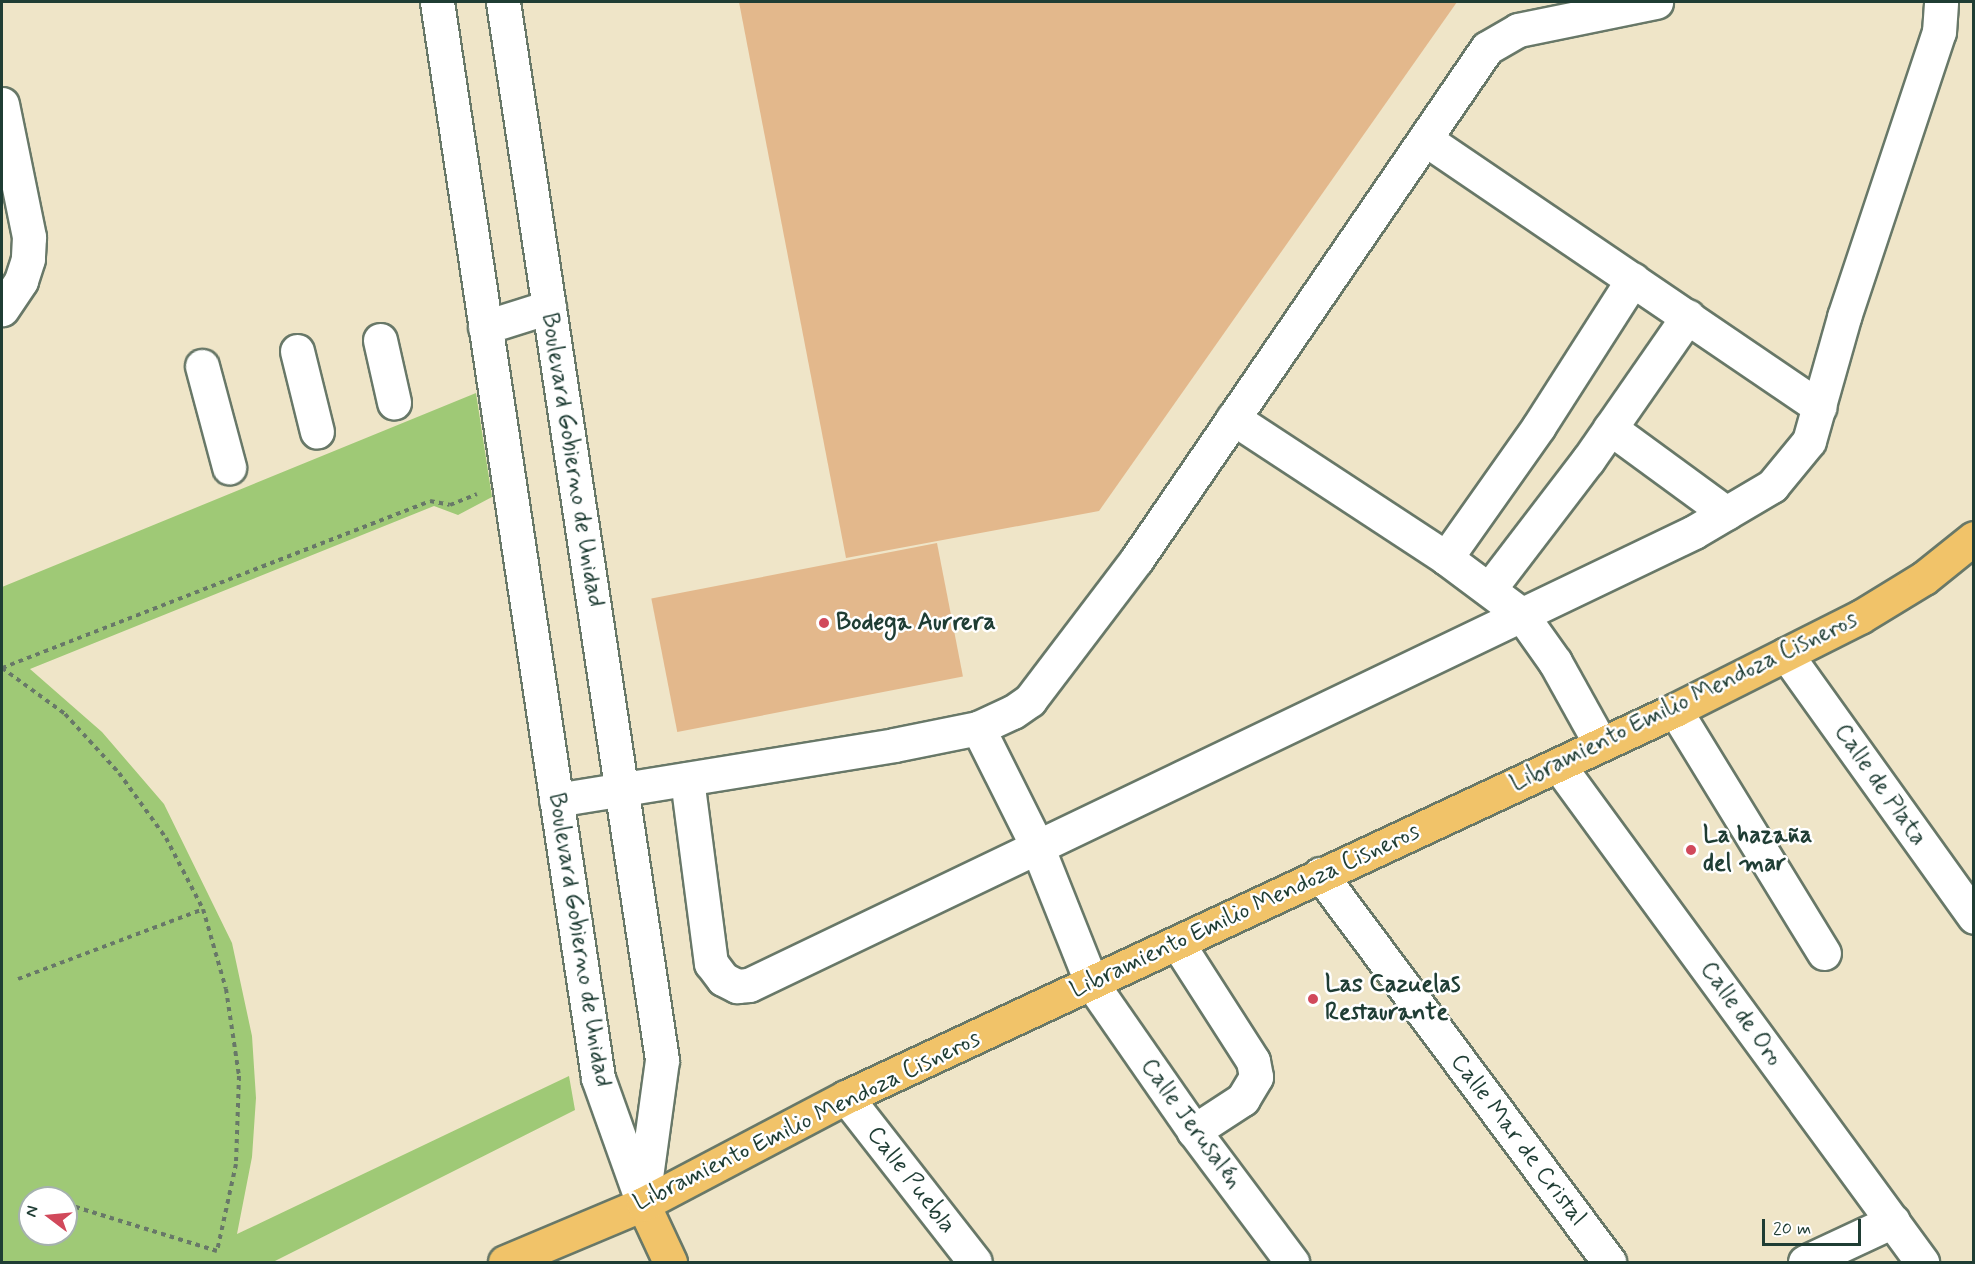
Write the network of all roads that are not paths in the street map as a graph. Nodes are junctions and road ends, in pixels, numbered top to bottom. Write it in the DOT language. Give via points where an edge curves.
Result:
graph roads {
  1 [pos="437,2"];
  2 [pos="503,2"];
  3 [pos="1656,2"];
  4 [pos="1941,2"];
  5 [pos="2,104"];
  6 [pos="1425,140"];
  7 [pos="1633,279"];
  8 [pos="549,307"];
  9 [pos="2,309"];
  10 [pos="1688,316"];
  11 [pos="485,327"];
  12 [pos="380,340"];
  13 [pos="297,351"];
  14 [pos="202,366"];
  15 [pos="394,402"];
  16 [pos="1820,407"];
  17 [pos="1233,418"];
  18 [pos="1610,428"];
  19 [pos="316,432"];
  20 [pos="229,467"];
  21 [pos="1726,513"];
  22 [pos="1974,538"];
  23 [pos="1446,558"];
  24 [pos="1490,588"];
  25 [pos="1521,614"];
  26 [pos="1786,654"];
  27 [pos="1675,710"];
  28 [pos="978,728"];
  29 [pos="1600,743"];
  30 [pos="1559,766"];
  31 [pos="687,779"];
  32 [pos="621,786"];
  33 [pos="556,800"];
  34 [pos="1037,846"];
  35 [pos="1320,874"];
  36 [pos="1974,917"];
  37 [pos="1178,944"];
  38 [pos="1824,953"];
  39 [pos="1092,984"];
  40 [pos="846,1097"];
  41 [pos="1194,1131"];
  42 [pos="643,1204"];
  43 [pos="1893,1221"];
  44 [pos="505,1263"];
  45 [pos="670,1263"];
  46 [pos="975,1263"];
  47 [pos="1292,1263"];
  48 [pos="1609,1263"];
  49 [pos="1805,1263"];
  50 [pos="1922,1263"];
  1 -- 11 [label="street, Boulevard Gobierno de Unidad"];
  2 -- 8 [label="street, Boulevard Gobierno de Unidad"];
  3 -- 6 [label="street" via="1518,30 1499,38 1487,48"];
  4 -- 16 [label="street" via="1939,32 1844,317"];
  5 -- 9 [label="street" via="28,237 28,259 21,281"];
  6 -- 7 [label="street"];
  6 -- 17 [label="street"];
  7 -- 10 [label="street"];
  7 -- 23 [label="street" via="1539,426"];
  8 -- 11 [label="street"];
  8 -- 32 [label="street, Boulevard Gobierno de Unidad"];
  10 -- 16 [label="street"];
  10 -- 18 [label="street"];
  11 -- 33 [label="street, Boulevard Gobierno de Unidad"];
  12 -- 15 [label="street"];
  13 -- 19 [label="street"];
  14 -- 20 [label="street"];
  16 -- 21 [label="street" via="1809,441 1784,475"];
  17 -- 23 [label="street"];
  17 -- 28 [label="street" via="1137,559 1030,700 996,723"];
  18 -- 21 [label="street"];
  18 -- 24 [label="street"];
  21 -- 25 [label="street"];
  22 -- 26 [label="main road, Libramiento Emilio Mendoza Cisneros" via="1923,578 1860,617"];
  23 -- 24 [label="street"];
  24 -- 25 [label="street"];
  25 -- 29 [label="street" via="1555,662"];
  25 -- 34 [label="street"];
  26 -- 27 [label="main road, Libramiento Emilio Mendoza Cisneros"];
  26 -- 36 [label="street, Calle de Plata"];
  27 -- 29 [label="main road, Libramiento Emilio Mendoza Cisneros"];
  27 -- 38 [label="street"];
  28 -- 31 [label="street"];
  28 -- 34 [label="street, Calle Jerusalén"];
  29 -- 30 [label="main road, Libramiento Emilio Mendoza Cisneros"];
  30 -- 35 [label="main road, Libramiento Emilio Mendoza Cisneros"];
  30 -- 43 [label="street, Calle de Oro"];
  31 -- 32 [label="street"];
  31 -- 34 [label="street" via="711,963 723,979 737,986 749,985"];
  32 -- 33 [label="street"];
  32 -- 42 [label="street, Boulevard Gobierno de Unidad" via="662,1060"];
  33 -- 42 [label="street, Boulevard Gobierno de Unidad" via="598,1078"];
  34 -- 39 [label="street, Calle Jerusalén"];
  35 -- 37 [label="main road, Libramiento Emilio Mendoza Cisneros"];
  35 -- 48 [label="street, Calle Mar de Cristal"];
  37 -- 39 [label="main road, Libramiento Emilio Mendoza Cisneros"];
  37 -- 41 [label="street" via="1253,1061 1256,1077 1243,1100"];
  39 -- 40 [label="main road, Libramiento Emilio Mendoza Cisneros"];
  39 -- 41 [label="street, Calle Jerusalén"];
  40 -- 42 [label="main road, Libramiento Emilio Mendoza Cisneros"];
  40 -- 46 [label="street, Calle Puebla"];
  41 -- 47 [label="street, Calle Jerusalén"];
  42 -- 44 [label="main road, Libramiento Emilio Mendoza Cisneros"];
  42 -- 45 [label="main road"];
  43 -- 49 [label="street"];
  43 -- 50 [label="street, Calle de Oro"];
}
